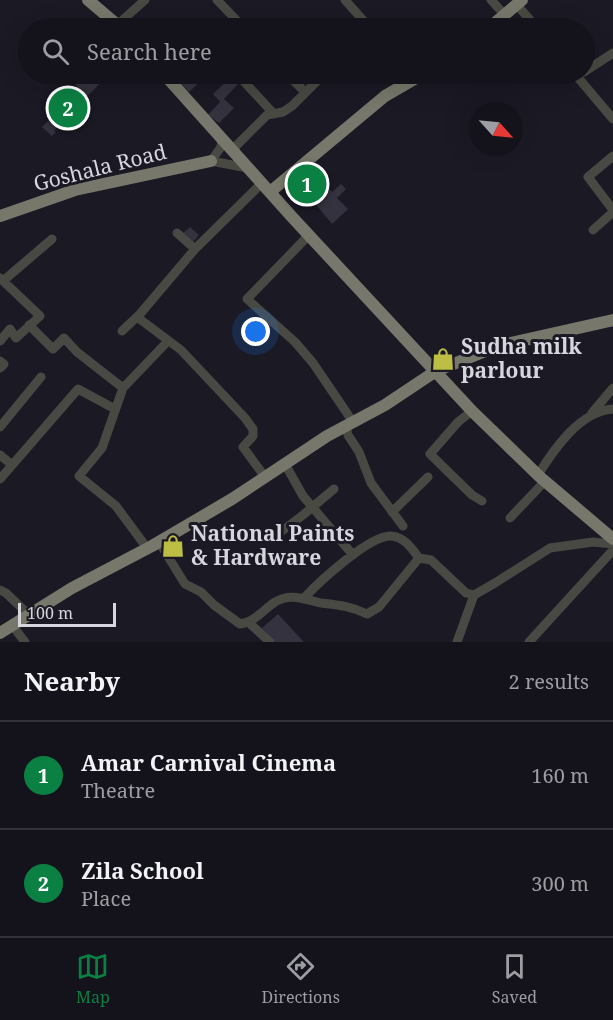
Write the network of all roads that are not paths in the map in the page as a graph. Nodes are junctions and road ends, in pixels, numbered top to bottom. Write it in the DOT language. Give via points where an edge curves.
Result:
graph roads {
  1 [pos="88,0"];
  2 [pos="145,0"];
  3 [pos="218,0"];
  4 [pos="345,0"];
  5 [pos="491,0"];
  6 [pos="520,2"];
  7 [pos="505,15"];
  8 [pos="109,18"];
  9 [pos="128,18"];
  10 [pos="235,18"];
  11 [pos="361,18"];
  12 [pos="501,18"];
  13 [pos="530,18"];
  14 [pos="613,53"];
  15 [pos="595,64"];
  16 [pos="173,84"];
  17 [pos="246,84"];
  18 [pos="297,84"];
  19 [pos="314,84"];
  20 [pos="398,84"];
  21 [pos="587,84"];
  22 [pos="305,92"];
  23 [pos="274,114"];
  24 [pos="613,119"];
  25 [pos="222,138"];
  26 [pos="232,150"];
  27 [pos="613,156"];
  28 [pos="211,161"];
  29 [pos="248,168"];
  30 [pos="266,188"];
  31 [pos="613,211"];
  32 [pos="0,216"];
  33 [pos="593,230"];
  34 [pos="177,233"];
  35 [pos="309,235"];
  36 [pos="52,239"];
  37 [pos="195,249"];
  38 [pos="2,279"];
  39 [pos="137,317"];
  40 [pos="613,320"];
  41 [pos="29,325"];
  42 [pos="122,331"];
  43 [pos="0,341"];
  44 [pos="168,341"];
  45 [pos="0,361"];
  46 [pos="0,368"];
  47 [pos="436,371"];
  48 [pos="41,377"];
  49 [pos="123,388"];
  50 [pos="613,388"];
  51 [pos="115,409"];
  52 [pos="613,409"];
  53 [pos="472,411"];
  54 [pos="592,413"];
  55 [pos="349,424"];
  56 [pos="0,427"];
  57 [pos="0,455"];
  58 [pos="285,464"];
  59 [pos="12,465"];
  60 [pos="265,477"];
  61 [pos="428,477"];
  62 [pos="542,478"];
  63 [pos="0,479"];
  64 [pos="334,489"];
  65 [pos="482,501"];
  66 [pos="312,506"];
  67 [pos="392,512"];
  68 [pos="510,518"];
  69 [pos="404,526"];
  70 [pos="274,537"];
  71 [pos="159,542"];
  72 [pos="613,542"];
  73 [pos="147,548"];
  74 [pos="613,550"];
  75 [pos="353,555"];
  76 [pos="419,558"];
  77 [pos="0,590"];
  78 [pos="474,595"];
  79 [pos="305,597"];
  80 [pos="28,615"];
  81 [pos="249,622"];
  82 [pos="12,625"];
  83 [pos="0,633"];
  84 [pos="25,642"];
  85 [pos="270,642"];
  86 [pos="457,642"];
  87 [pos="529,642"];
  1 -- 8 [label="main road"];
  2 -- 9 [label="street"];
  3 -- 10 [label="street"];
  4 -- 11 [label="street"];
  5 -- 7 [label="street"];
  6 -- 7 [label="main road"];
  6 -- 13 [label="street"];
  7 -- 12 [label="main road"];
  14 -- 15 [label="street"];
  16 -- 25 [label="main road"];
  17 -- 23 [label="street"];
  18 -- 22 [label="street"];
  19 -- 22 [label="street"];
  20 -- 30 [label="main road"];
  21 -- 24 [label="street"];
  22 -- 23 [label="street" via="292,106"];
  23 -- 26 [label="street" via="267,116"];
  25 -- 26 [label="main road"];
  25 -- 28 [label="street"];
  26 -- 29 [label="main road"];
  27 -- 31 [label="street" via="588,177"];
  28 -- 29 [label="street"];
  28 -- 32 [label="main road, Goshala Road" via="75,190"];
  29 -- 30 [label="main road"];
  30 -- 35 [label="main road"];
  30 -- 37 [label="street"];
  31 -- 33 [label="street"];
  34 -- 37 [label="street"];
  35 -- 47 [label="main road"];
  35 -- 55 [label="street" via="247,299 313,363"];
  36 -- 38 [label="street"];
  37 -- 39 [label="street"];
  38 -- 41 [label="street" via="40,316"];
  39 -- 42 [label="street"];
  39 -- 44 [label="street"];
  40 -- 47 [label="main road" via="498,346"];
  41 -- 43 [label="street" via="16,338 10,329"];
  41 -- 49 [label="street" via="53,349 64,339"];
  44 -- 49 [label="street"];
  44 -- 60 [label="street" via="249,423 253,436 243,447"];
  45 -- 46 [label="street" via="4,364"];
  47 -- 53 [label="main road"];
  47 -- 55 [label="main road"];
  48 -- 56 [label="street"];
  49 -- 51 [label="street"];
  50 -- 54 [label="street"];
  51 -- 59 [label="street" via="78,389"];
  51 -- 73 [label="street" via="102,448 79,476 116,506"];
  52 -- 54 [label="street"];
  53 -- 62 [label="main road"];
  53 -- 65 [label="street" via="430,454"];
  54 -- 62 [label="street" via="547,460"];
  55 -- 58 [label="main road"];
  55 -- 67 [label="street" via="348,435 371,483"];
  57 -- 59 [label="street"];
  58 -- 60 [label="main road"];
  58 -- 66 [label="street"];
  59 -- 63 [label="street"];
  60 -- 71 [label="main road"];
  61 -- 67 [label="street"];
  62 -- 68 [label="street"];
  62 -- 72 [label="main road"];
  64 -- 66 [label="street"];
  66 -- 70 [label="street"];
  66 -- 75 [label="street"];
  67 -- 69 [label="street"];
  71 -- 73 [label="main road"];
  71 -- 81 [label="street" via="185,584 240,624"];
  72 -- 78 [label="street" via="550,548"];
  73 -- 80 [label="main road"];
  74 -- 87 [label="street"];
  75 -- 76 [label="street" via="380,537 393,536 406,542"];
  75 -- 79 [label="street"];
  76 -- 78 [label="street" via="431,560 466,593"];
  76 -- 79 [label="street" via="379,608 367,614"];
  77 -- 80 [label="street"];
  78 -- 86 [label="street"];
  79 -- 81 [label="street" via="276,602"];
  80 -- 82 [label="main road"];
  81 -- 85 [label="street"];
  82 -- 83 [label="main road"];
  82 -- 84 [label="street"];
}
